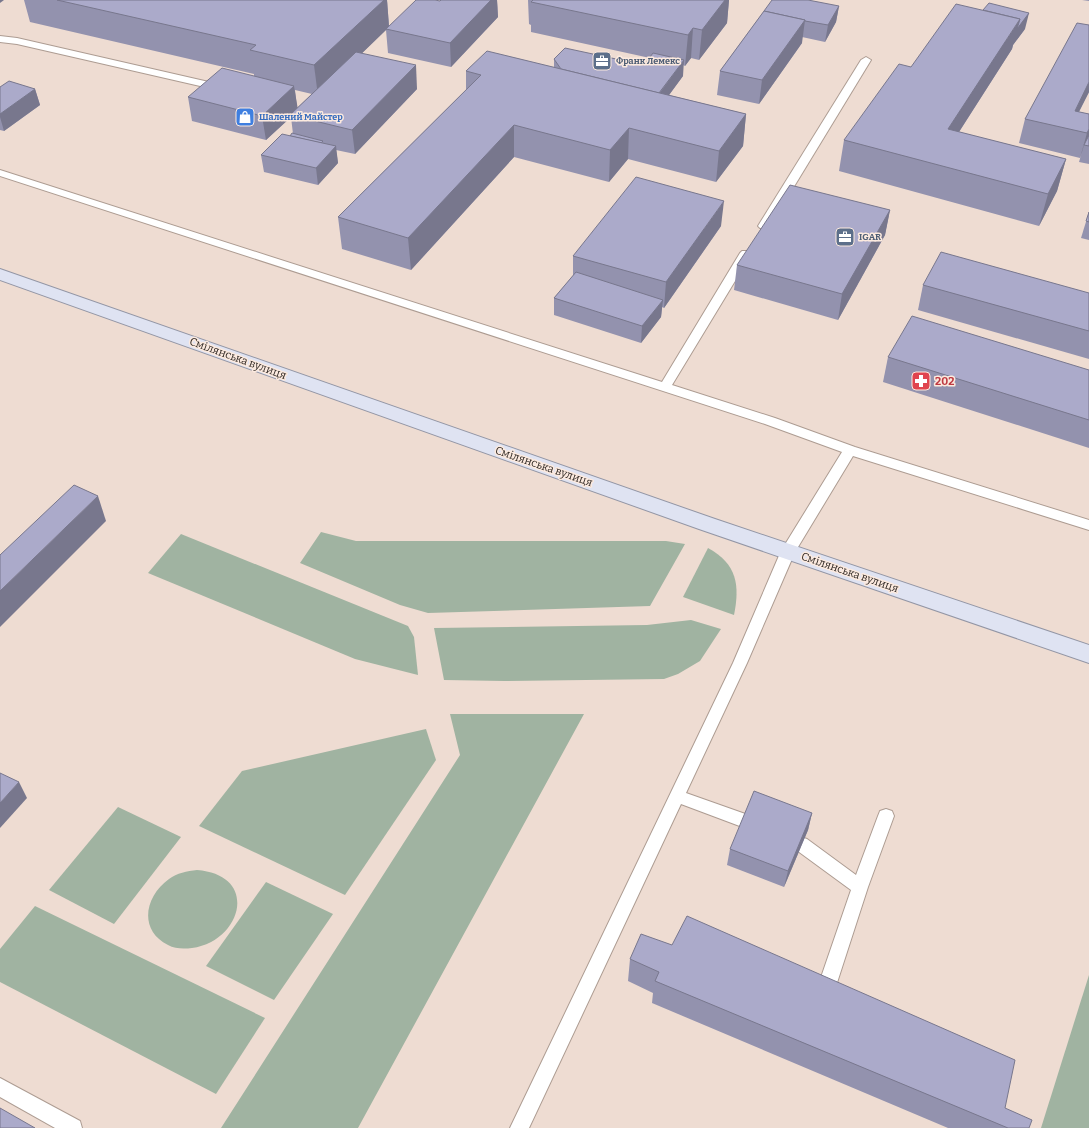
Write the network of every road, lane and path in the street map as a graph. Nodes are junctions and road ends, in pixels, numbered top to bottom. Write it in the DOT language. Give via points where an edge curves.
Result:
graph roads {
  1 [pos="0,39"];
  2 [pos="866,60"];
  3 [pos="232,90"];
  4 [pos="0,173"];
  5 [pos="0,274"];
  6 [pos="664,388"];
  7 [pos="850,450"];
  8 [pos="1089,526"];
  9 [pos="788,551"];
  10 [pos="1089,654"];
  11 [pos="677,796"];
  12 [pos="886,816"];
  13 [pos="745,821"];
  14 [pos="801,844"];
  15 [pos="860,887"];
  16 [pos="826,989"];
  17 [pos="0,1086"];
  18 [pos="73,1128"];
  19 [pos="519,1128"];
  1 -- 3 [label="lane"];
  2 -- 6 [label="lane"];
  4 -- 6 [label="lane"];
  5 -- 9 [label="main road, Смілянська вулиця"];
  6 -- 7 [label="lane" via="770,421"];
  7 -- 8 [label="lane"];
  7 -- 9 [label="lane"];
  9 -- 10 [label="main road, Смілянська вулиця"];
  9 -- 11 [label="lane" via="740,663"];
  11 -- 13 [label="lane"];
  11 -- 19 [label="lane"];
  12 -- 15 [label="lane"];
  14 -- 15 [label="lane"];
  15 -- 16 [label="lane"];
  17 -- 18 [label="lane"];
}
